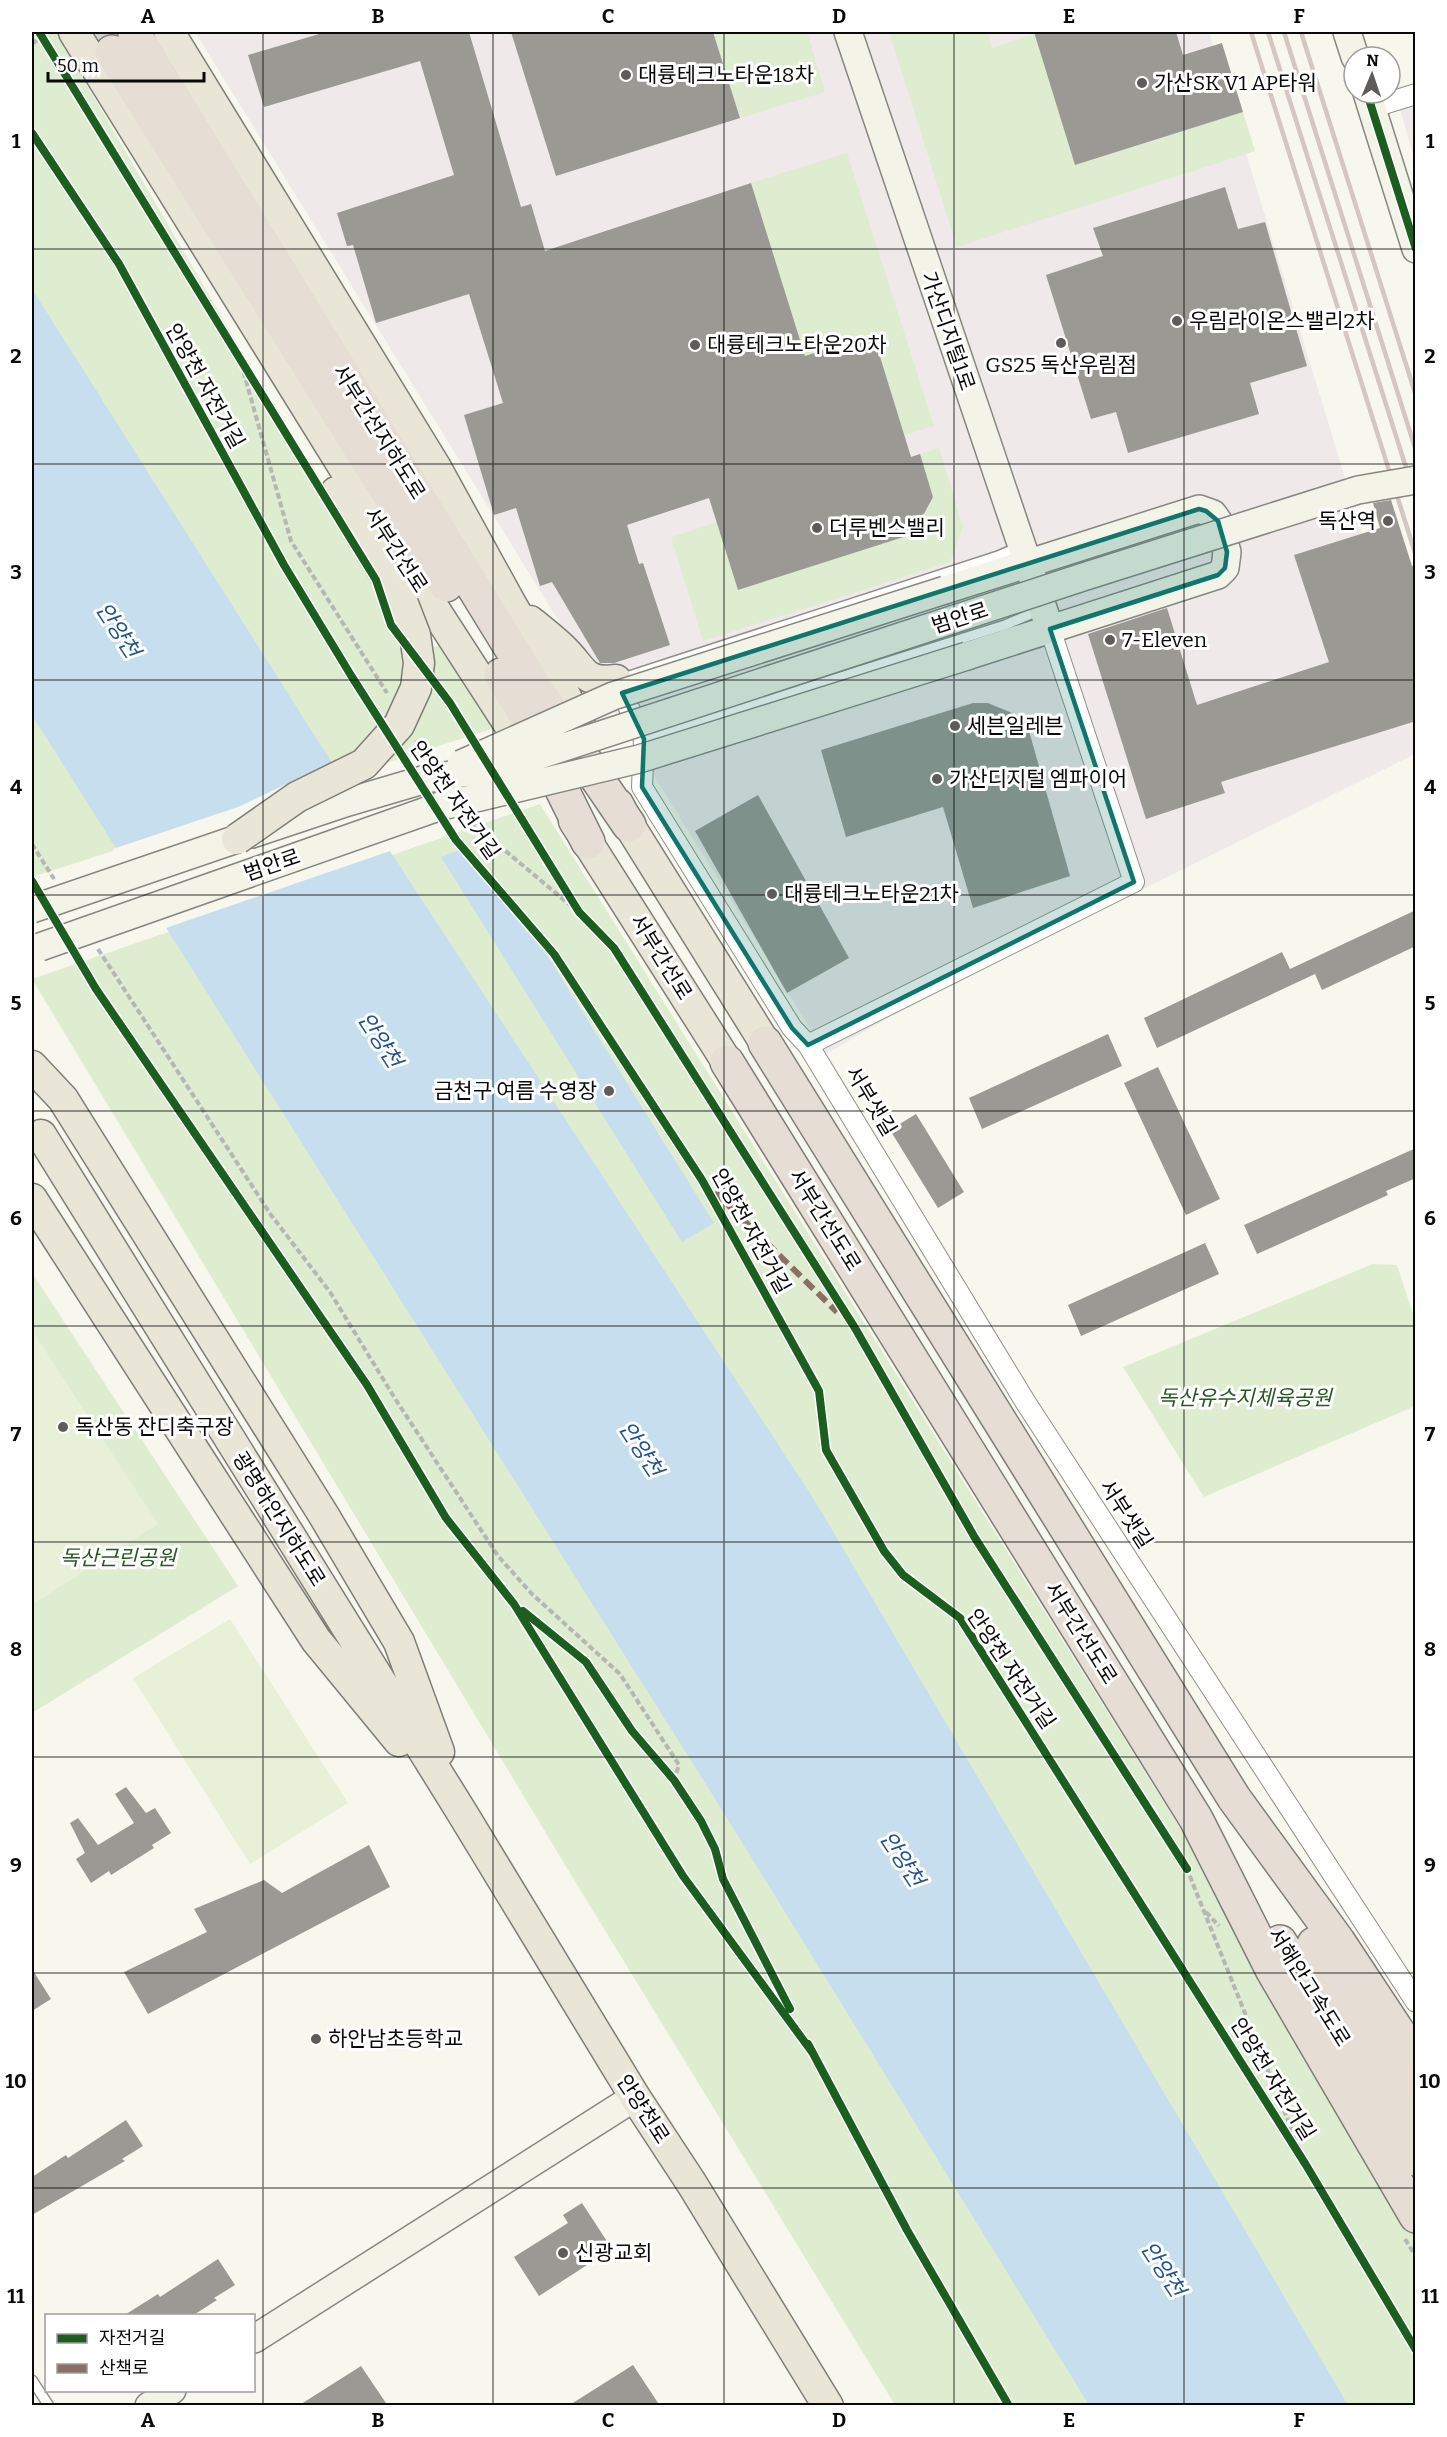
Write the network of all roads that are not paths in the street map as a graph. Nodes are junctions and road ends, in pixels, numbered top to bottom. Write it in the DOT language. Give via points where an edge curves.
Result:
graph roads {
  1 [pos="74,32"];
  2 [pos="169,32"];
  3 [pos="848,32"];
  4 [pos="116,100"];
  5 [pos="1370,105"];
  6 [pos="1416,249"];
  7 [pos="1416,480"];
  8 [pos="1023,551"];
  9 [pos="992,586"];
  10 [pos="1040,602"];
  11 [pos="512,606"];
  12 [pos="1050,629"];
  13 [pos="629,693"];
  14 [pos="645,739"];
  15 [pos="506,766"];
  16 [pos="429,773"];
  17 [pos="438,807"];
  18 [pos="629,825"];
  19 [pos="237,840"];
  20 [pos="588,842"];
  21 [pos="32,909"];
  22 [pos="34,951"];
  23 [pos="765,1043"];
  24 [pos="808,1045"];
  25 [pos="32,1050"];
  26 [pos="727,1062"];
  27 [pos="44,1086"];
  28 [pos="41,1134"];
  29 [pos="32,1199"];
  30 [pos="1234,1798"];
  31 [pos="460,1811"];
  32 [pos="1197,1819"];
  33 [pos="1416,2002"];
  34 [pos="1416,2059"];
  35 [pos="635,2097"];
  36 [pos="1416,2108"];
  37 [pos="1416,2160"];
  38 [pos="1416,2216"];
  39 [pos="255,2338"];
  40 [pos="32,2380"];
  41 [pos="170,2392"];
  42 [pos="49,2406"];
  43 [pos="148,2406"];
  44 [pos="828,2406"];
  1 -- 4 [label="main road, 서부간선로"];
  2 -- 11 [label="main road, 서부간선로" via="435,466"];
  3 -- 8 [label="main road, 가산디지털1로"];
  4 -- 19 [label="main road, bridge" via="131,138 275,392 403,604 415,635 419,663 416,688 399,725 364,764 297,796"];
  4 -- 20 [label="main road, 서부간선로" via="462,654"];
  5 -- 6 [label="main road"];
  7 -- 15 [label="main road, 범안로, bridge" via="1358,490"];
  8 -- 9 [label="lane"];
  8 -- 10 [label="main road, 가산디지털1로"];
  8 -- 12 [label="main road" via="1199,508 1218,521 1227,552 1225,568 1218,575"];
  8 -- 13 [label="lane" via="1014,549"];
  8 -- 16 [label="main road, bridge" via="945,590 614,696"];
  10 -- 12 [label="main road, 가산디지털1로"];
  10 -- 14 [label="lane" via="1033,613 1005,625"];
  11 -- 13 [label="main road" via="564,650 585,676"];
  11 -- 18 [label="main road, 서부간선로" via="566,697"];
  12 -- 17 [label="main road, bridge" via="639,759"];
  12 -- 24 [label="street" via="1134,882"];
  13 -- 14 [label="street, 서부샛길"];
  14 -- 24 [label="street, 서부샛길" via="642,787 792,1028"];
  15 -- 16 [label="main road, 범안로, bridge"];
  15 -- 17 [label="main road, 범안로, bridge"];
  16 -- 19 [label="main road, 범안로, bridge"];
  17 -- 22 [label="main road, 범안로, bridge"];
  18 -- 20 [label="highway, 서부간선지하도로" via="538,692 124,44 521,707"];
  18 -- 23 [label="main road, 서부간선로"];
  19 -- 21 [label="main road, 범안로, bridge"];
  20 -- 26 [label="main road, 서부간선로"];
  23 -- 30 [label="highway, 서부간선도로"];
  24 -- 33 [label="street, 서부샛길" via="1026,1403"];
  25 -- 27 [label="main road"];
  26 -- 32 [label="highway, 서부간선도로"];
  27 -- 31 [label="main road" via="323,1514 399,1642"];
  28 -- 31 [label="main road, 광명하안지하도로"];
  29 -- 31 [label="main road" via="316,1640"];
  30 -- 34 [label="highway, 서부간선도로" via="1338,1941"];
  30 -- 36 [label="highway, 서해안고속도로" via="1317,1950"];
  31 -- 35 [label="main road, 안양천로"];
  32 -- 37 [label="highway, 서해안고속도로" via="1297,1966"];
  32 -- 38 [label="highway, 서부간선도로" via="1273,1971"];
  35 -- 39 [label="main road"];
  35 -- 44 [label="main road, 안양천로"];
  40 -- 42 [label="lane"];
  41 -- 43 [label="main road"];
}
